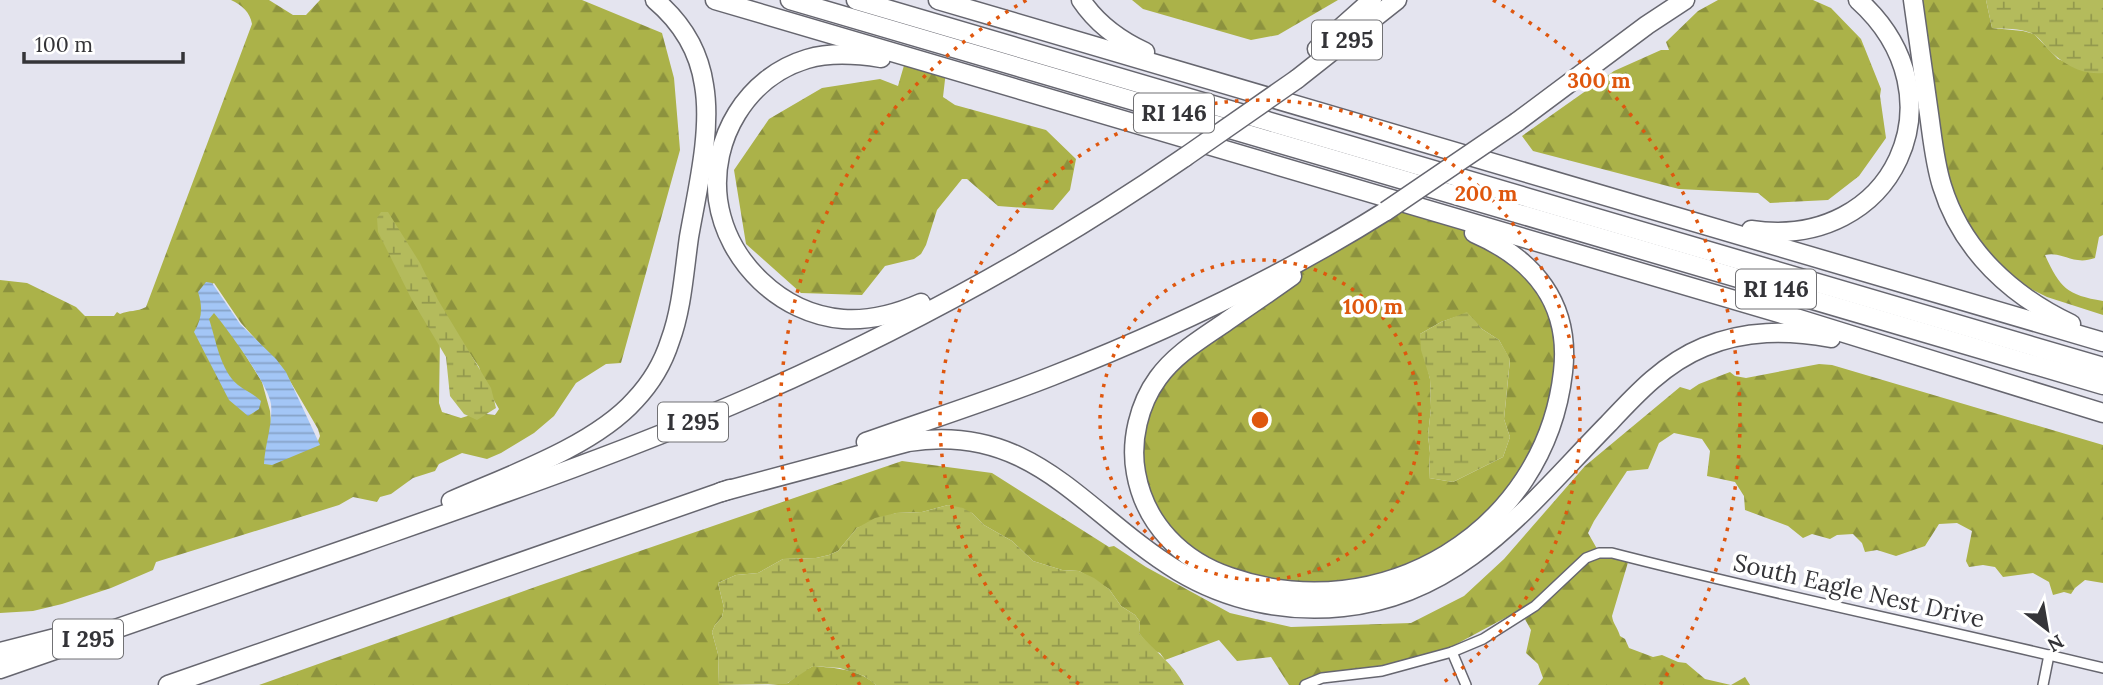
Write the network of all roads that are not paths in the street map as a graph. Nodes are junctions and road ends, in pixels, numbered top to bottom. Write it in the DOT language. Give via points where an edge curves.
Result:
graph roads {
  1 [pos="655,0"];
  2 [pos="715,0"];
  3 [pos="790,0"];
  4 [pos="856,0"];
  5 [pos="938,0"];
  6 [pos="1081,0"];
  7 [pos="1372,0"];
  8 [pos="1397,0"];
  9 [pos="1666,0"];
  10 [pos="1685,0"];
  11 [pos="1858,0"];
  12 [pos="1913,0"];
  13 [pos="1292,77"];
  14 [pos="987,80"];
  15 [pos="1220,83"];
  16 [pos="1517,122"];
  17 [pos="1417,207"];
  18 [pos="1662,213"];
  19 [pos="1382,214"];
  20 [pos="1030,255"];
  21 [pos="2103,340"];
  22 [pos="1949,365"];
  23 [pos="2103,367"];
  24 [pos="2103,385"];
  25 [pos="2103,413"];
  26 [pos="721,492"];
  27 [pos="339,551"];
  28 [pos="175,608"];
  29 [pos="0,652"];
  30 [pos="1452,652"];
  31 [pos="2049,655"];
  32 [pos="2103,668"];
  33 [pos="0,669"];
  34 [pos="168,685"];
  35 [pos="1305,685"];
  36 [pos="1466,685"];
  37 [pos="2043,685"];
  1 -- 27 [label="highway" via="678,23 691,45 701,71 707,112 675,324 654,376 604,428"];
  2 -- 14 [label="highway"];
  3 -- 24 [label="highway, RI 146"];
  4 -- 23 [label="highway, RI 146"];
  5 -- 15 [label="highway"];
  6 -- 15 [label="highway" via="1121,39"];
  7 -- 13 [label="highway"];
  8 -- 13 [label="highway, I 295"];
  9 -- 16 [label="highway"];
  10 -- 16 [label="highway"];
  11 -- 18 [label="highway" via="1893,42 1910,96 1901,154 1872,196 1840,219 1790,232 1748,230"];
  12 -- 21 [label="highway" via="1939,174 1958,225 2012,288 2046,312"];
  13 -- 20 [label="highway, I 295, bridge" via="1185,157"];
  14 -- 17 [label="highway"];
  14 -- 20 [label="highway" via="855,55 819,56 785,68 756,89 729,128 717,175 721,213 729,238 761,282 794,305 832,317 895,313"];
  15 -- 18 [label="highway"];
  16 -- 19 [label="highway, bridge"];
  17 -- 19 [label="highway" via="1507,249 1535,274 1552,300 1563,332 1564,370 1551,425 1532,467 1502,508 1468,540 1429,565 1393,580 1350,590 1303,592 1254,585 1212,570 1168,539 1145,505 1134,455 1146,400 1165,370 1184,352"];
  17 -- 22 [label="highway"];
  18 -- 21 [label="highway"];
  19 -- 26 [label="highway" via="1276,274 1111,352"];
  20 -- 27 [label="highway, I 295" via="859,347 719,410 564,472"];
  22 -- 25 [label="highway"];
  22 -- 26 [label="highway" via="1794,333 1756,333 1704,347 1647,383 1471,559 1418,588 1344,607 1278,606 1206,586 1165,562 1040,467 1001,448 970,440 893,445"];
  26 -- 34 [label="highway"];
  27 -- 28 [label="highway, I 295"];
  28 -- 29 [label="highway"];
  28 -- 33 [label="highway, I 295"];
  30 -- 31 [label="street, South Eagle Nest Drive" via="1512,622 1535,607 1586,558 1606,553"];
  30 -- 35 [label="street"];
  30 -- 36 [label="street"];
  31 -- 32 [label="street, South Eagle Nest Drive"];
  31 -- 37 [label="street"];
}
